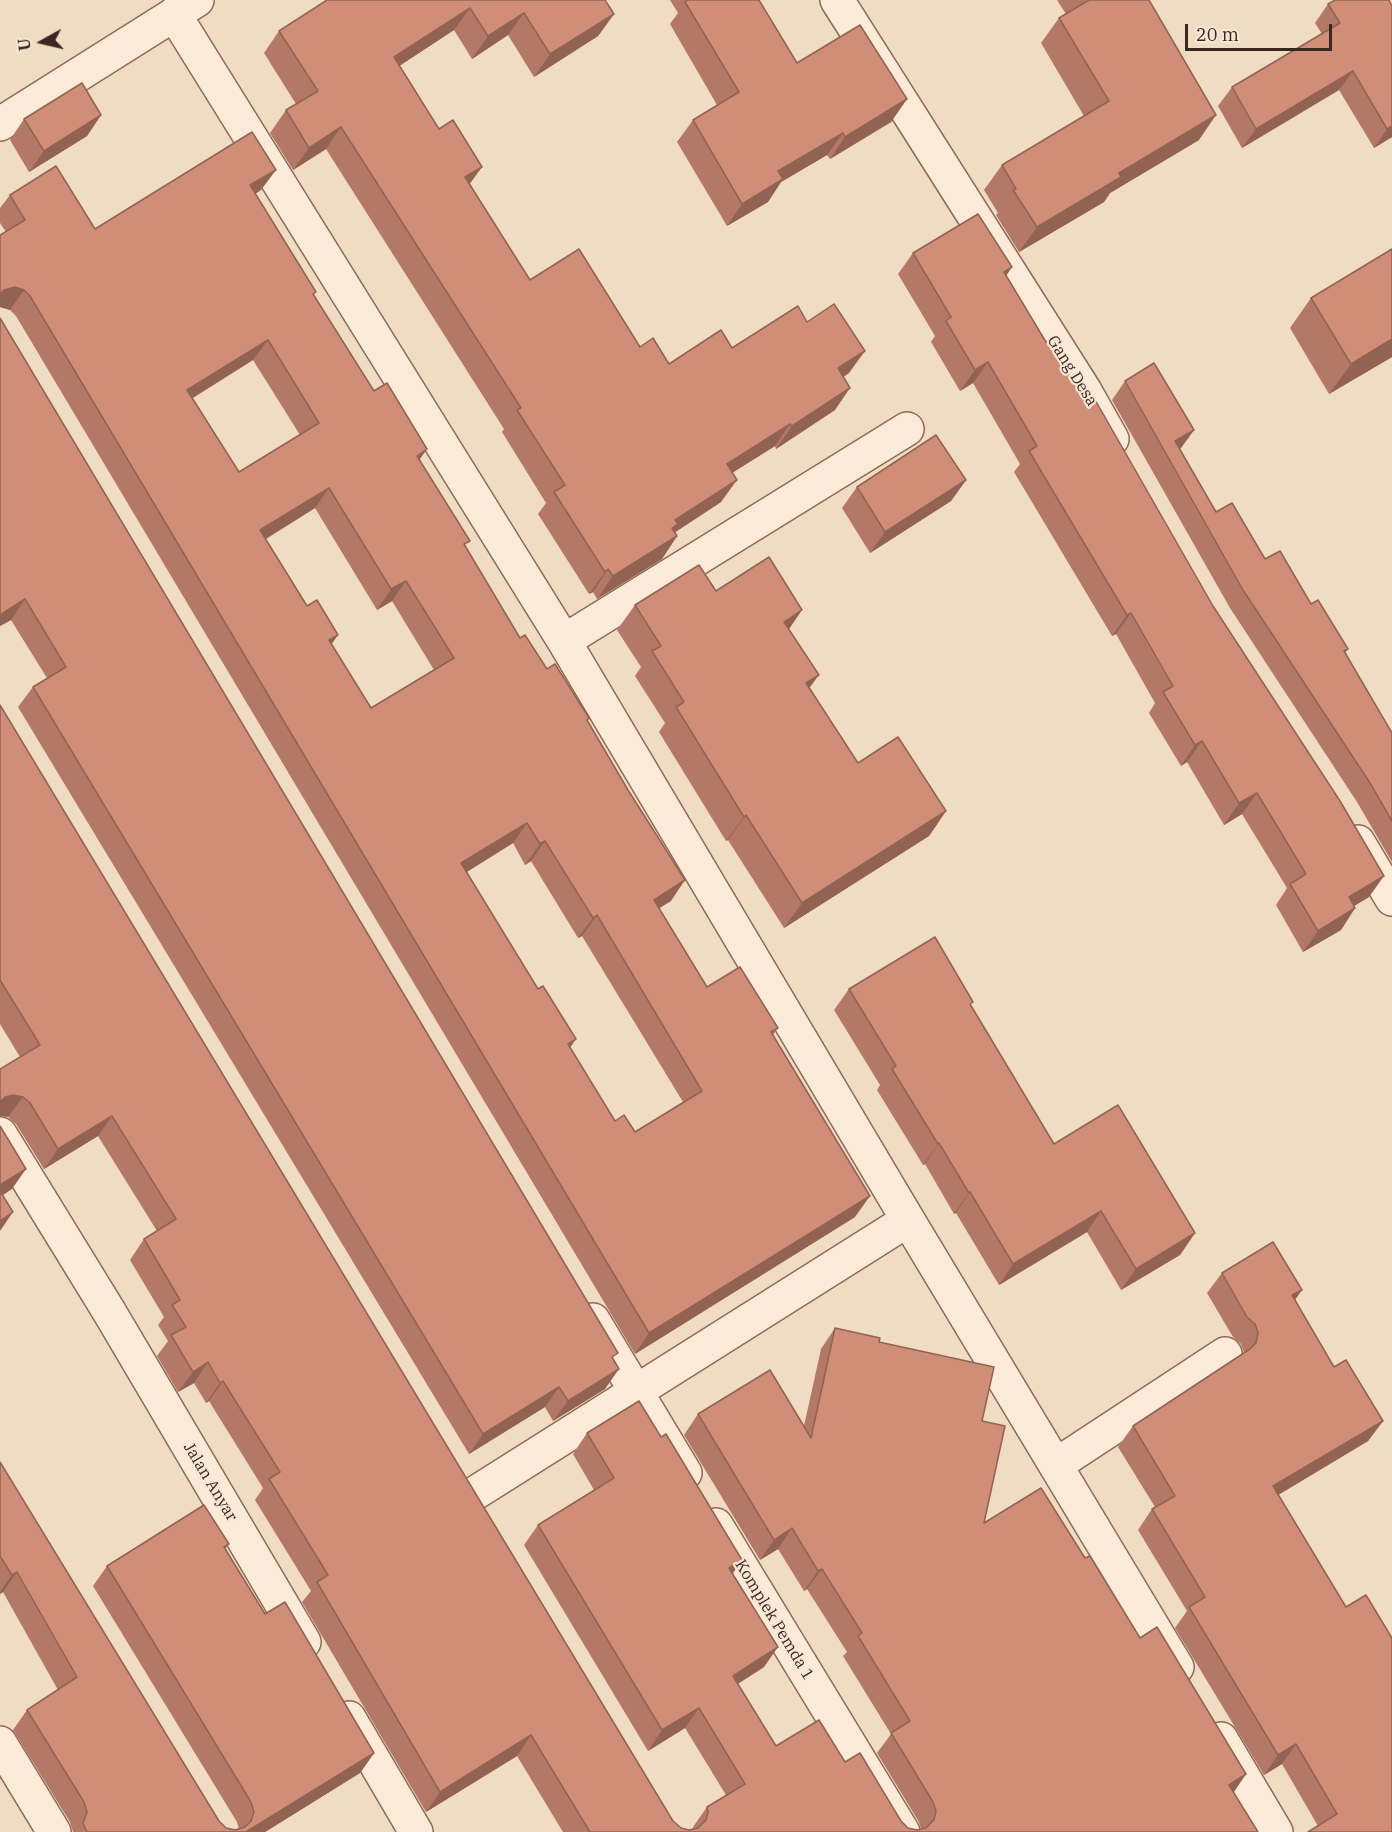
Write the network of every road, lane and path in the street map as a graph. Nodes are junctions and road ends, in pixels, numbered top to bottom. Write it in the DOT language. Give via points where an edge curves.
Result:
graph roads {
  1 [pos="837,0"];
  2 [pos="185,7"];
  3 [pos="0,124"];
  4 [pos="907,429"];
  5 [pos="1126,463"];
  6 [pos="564,641"];
  7 [pos="1341,812"];
  8 [pos="1392,899"];
  9 [pos="0,1134"];
  10 [pos="908,1220"];
  11 [pos="580,1300"];
  12 [pos="1225,1354"];
  13 [pos="636,1392"];
  14 [pos="1056,1465"];
  15 [pos="472,1495"];
  16 [pos="0,1743"];
  17 [pos="54,1832"];
  18 [pos="416,1832"];
  19 [pos="903,1832"];
  20 [pos="1276,1832"];
  1 -- 5 [label="street, Gang Desa" via="1085,391"];
  2 -- 3 [label="street"];
  2 -- 6 [label="street"];
  4 -- 6 [label="street"];
  6 -- 10 [label="street"];
  7 -- 8 [label="street"];
  9 -- 18 [label="street, Jalan Anyar"];
  10 -- 13 [label="street"];
  10 -- 14 [label="street"];
  11 -- 13 [label="street, Komplek Pemda 1"];
  12 -- 14 [label="street"];
  13 -- 15 [label="street"];
  13 -- 19 [label="street, Komplek Pemda 1"];
  14 -- 20 [label="street"];
  16 -- 17 [label="street"];
}
